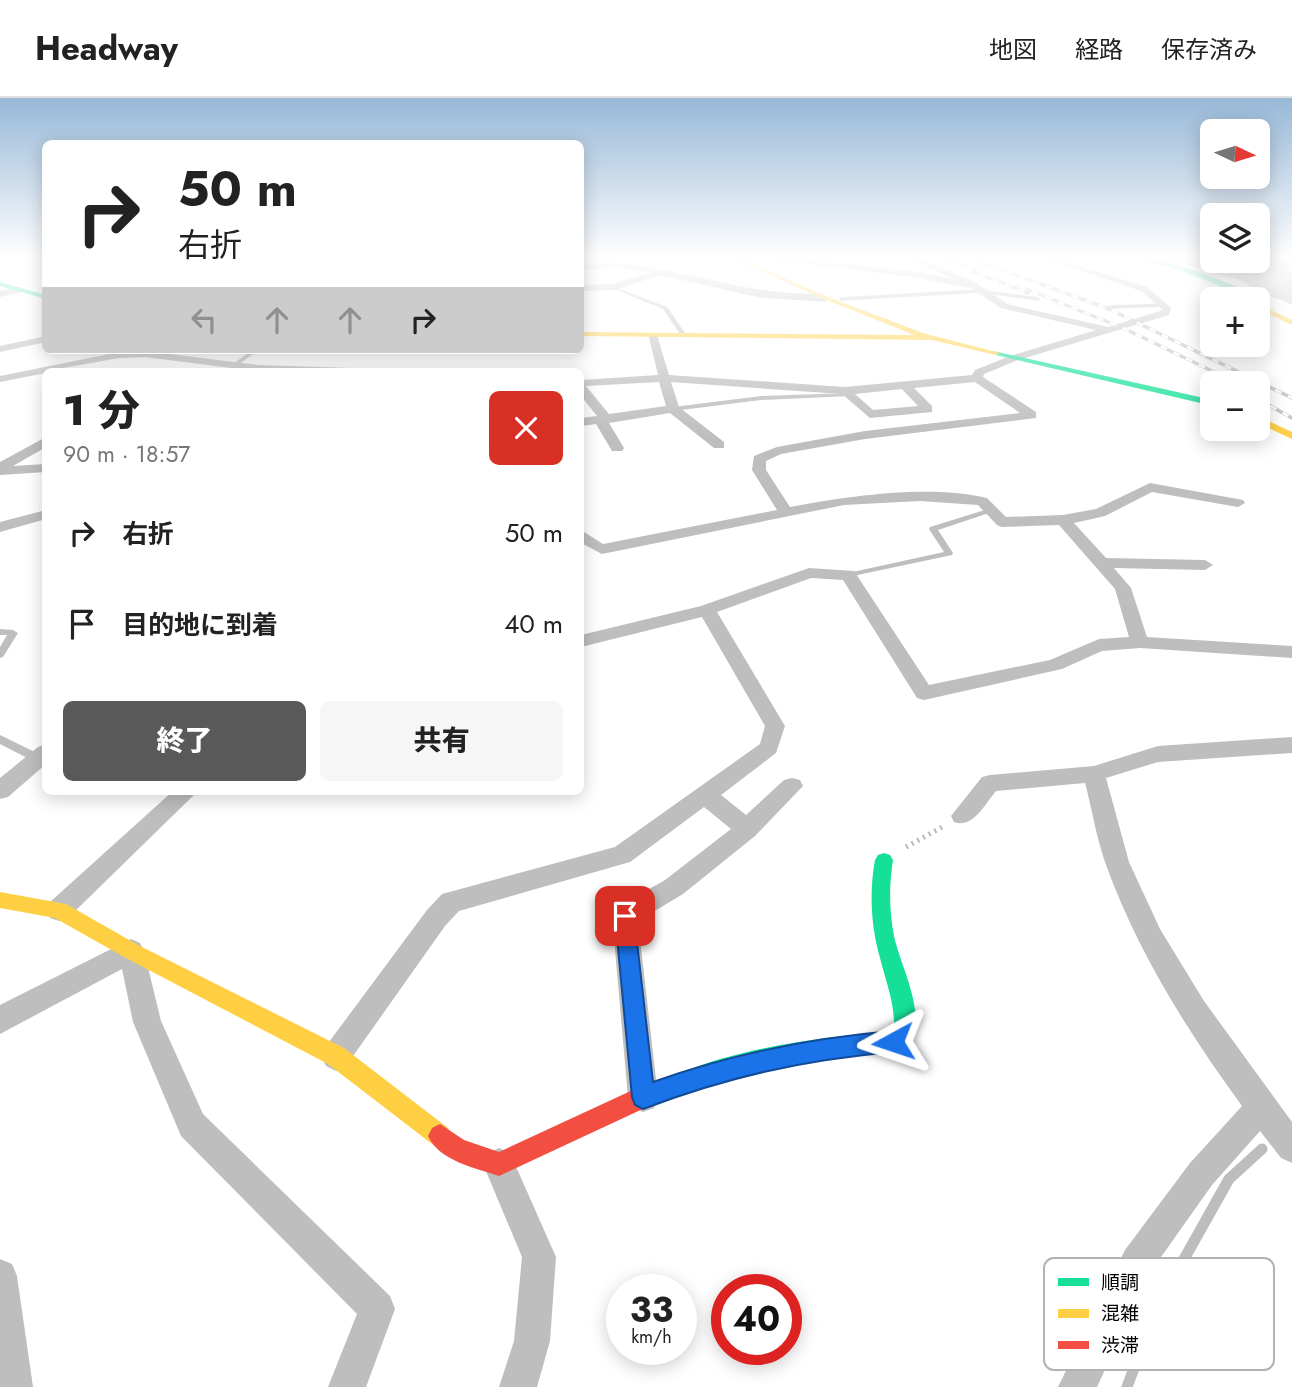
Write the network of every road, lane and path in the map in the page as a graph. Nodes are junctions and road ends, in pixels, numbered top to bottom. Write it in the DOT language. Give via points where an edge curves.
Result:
graph roads {
  1 [pos="671,317"];
  2 [pos="876,317"];
  3 [pos="1052,317"];
  4 [pos="1152,317"];
  5 [pos="1108,330"];
  6 [pos="42,333"];
  7 [pos="584,334"];
  8 [pos="652,335"];
  9 [pos="684,336"];
  10 [pos="932,338"];
  11 [pos="42,340"];
  12 [pos="0,341"];
  13 [pos="0,349"];
  14 [pos="145,354"];
  15 [pos="145,354"];
  16 [pos="250,354"];
  17 [pos="1014,358"];
  18 [pos="55,368"];
  19 [pos="234,368"];
  20 [pos="276,368"];
  21 [pos="42,371"];
  22 [pos="664,377"];
  23 [pos="977,377"];
  24 [pos="0,379"];
  25 [pos="905,385"];
  26 [pos="584,386"];
  27 [pos="584,390"];
  28 [pos="847,393"];
  29 [pos="1200,400"];
  30 [pos="673,408"];
  31 [pos="604,420"];
  32 [pos="584,422"];
  33 [pos="1270,425"];
  34 [pos="1292,436"];
  35 [pos="42,444"];
  36 [pos="719,445"];
  37 [pos="617,448"];
  38 [pos="42,468"];
  39 [pos="0,470"];
  40 [pos="1238,503"];
  41 [pos="785,511"];
  42 [pos="991,511"];
  43 [pos="42,515"];
  44 [pos="1063,520"];
  45 [pos="0,527"];
  46 [pos="584,537"];
  47 [pos="1100,562"];
  48 [pos="1205,565"];
  49 [pos="848,575"];
  50 [pos="707,610"];
  51 [pos="0,632"];
  52 [pos="584,640"];
  53 [pos="1140,642"];
  54 [pos="1292,652"];
  55 [pos="0,655"];
  56 [pos="0,739"];
  57 [pos="1292,745"];
  58 [pos="41,755"];
  59 [pos="1094,774"];
  60 [pos="792,786"];
  61 [pos="0,791"];
  62 [pos="704,794"];
  63 [pos="183,795"];
  64 [pos="962,816"];
  65 [pos="747,829"];
  66 [pos="884,860"];
  67 [pos="0,901"];
  68 [pos="59,910"];
  69 [pos="131,951"];
  70 [pos="0,1020"];
  71 [pos="336,1056"];
  72 [pos="643,1097"];
  73 [pos="1261,1107"];
  74 [pos="1292,1147"];
  75 [pos="499,1164"];
  76 [pos="1140,1258"];
  77 [pos="0,1276"];
  78 [pos="1085,1370"];
  79 [pos="14,1387"];
  80 [pos="347,1387"];
  81 [pos="518,1387"];
  82 [pos="1077,1387"];
  1 -- 9 [label="lane"];
  2 -- 10 [label="main road"];
  3 -- 5 [label="street"];
  4 -- 5 [label="street"];
  5 -- 17 [label="street"];
  6 -- 12 [label="street"];
  7 -- 8 [label="main road"];
  8 -- 9 [label="main road"];
  8 -- 22 [label="street"];
  9 -- 10 [label="main road"];
  10 -- 17 [label="main road"];
  11 -- 13 [label="street"];
  14 -- 18 [label="street"];
  15 -- 19 [label="street"];
  16 -- 19 [label="lane"];
  17 -- 23 [label="street" via="979,372"];
  17 -- 29 [label="main road"];
  19 -- 20 [label="street"];
  21 -- 24 [label="street"];
  22 -- 26 [label="street"];
  22 -- 28 [label="street"];
  22 -- 30 [label="street"];
  23 -- 25 [label="street"];
  23 -- 41 [label="street" via="1032,415 865,435 759,459 759,470"];
  25 -- 28 [label="street"];
  25 -- 28 [label="street" via="928,409 870,414"];
  27 -- 31 [label="street"];
  28 -- 30 [label="lane"];
  30 -- 31 [label="street"];
  30 -- 36 [label="street"];
  31 -- 32 [label="street"];
  31 -- 37 [label="street"];
  33 -- 34 [label="main road"];
  35 -- 39 [label="street"];
  38 -- 39 [label="street"];
  40 -- 44 [label="street" via="1150,487 1100,513"];
  41 -- 42 [label="street" via="844,501 920,497 982,501"];
  41 -- 46 [label="street" via="602,549"];
  42 -- 44 [label="street" via="1002,522"];
  42 -- 49 [label="lane" via="933,529 949,553"];
  43 -- 45 [label="street"];
  44 -- 47 [label="street"];
  47 -- 48 [label="street"];
  47 -- 53 [label="street" via="1122,588"];
  49 -- 50 [label="street" via="809,572"];
  49 -- 53 [label="street" via="924,693 1055,666 1099,645"];
  50 -- 52 [label="street"];
  50 -- 62 [label="street" via="775,726 769,748"];
  51 -- 55 [label="lane" via="13,633"];
  53 -- 54 [label="street"];
  56 -- 58 [label="lane"];
  57 -- 59 [label="street" via="1158,754"];
  58 -- 61 [label="street"];
  59 -- 64 [label="street" via="990,783"];
  59 -- 73 [label="street" via="1117,861 1160,956"];
  60 -- 65 [label="street"];
  62 -- 65 [label="street"];
  62 -- 71 [label="street" via="622,855 451,902"];
  63 -- 68 [label="street"];
  64 -- 66 [label="path"];
  65 -- 72 [label="street" via="674,887 625,916"];
  66 -- 72 [label="main road" via="879,878 881,903 890,958 907,1016 904,1034 893,1042 825,1047 706,1074"];
  67 -- 68 [label="main road"];
  68 -- 69 [label="main road"];
  69 -- 70 [label="street"];
  69 -- 71 [label="main road"];
  69 -- 80 [label="street" via="147,1022 192,1125 377,1309"];
  71 -- 75 [label="main road" via="457,1149"];
  72 -- 75 [label="main road"];
  73 -- 74 [label="street"];
  73 -- 76 [label="street" via="1201,1174"];
  75 -- 81 [label="street" via="539,1257 532,1341"];
  77 -- 79 [label="street"];
  78 -- 82 [label="street"];
}
